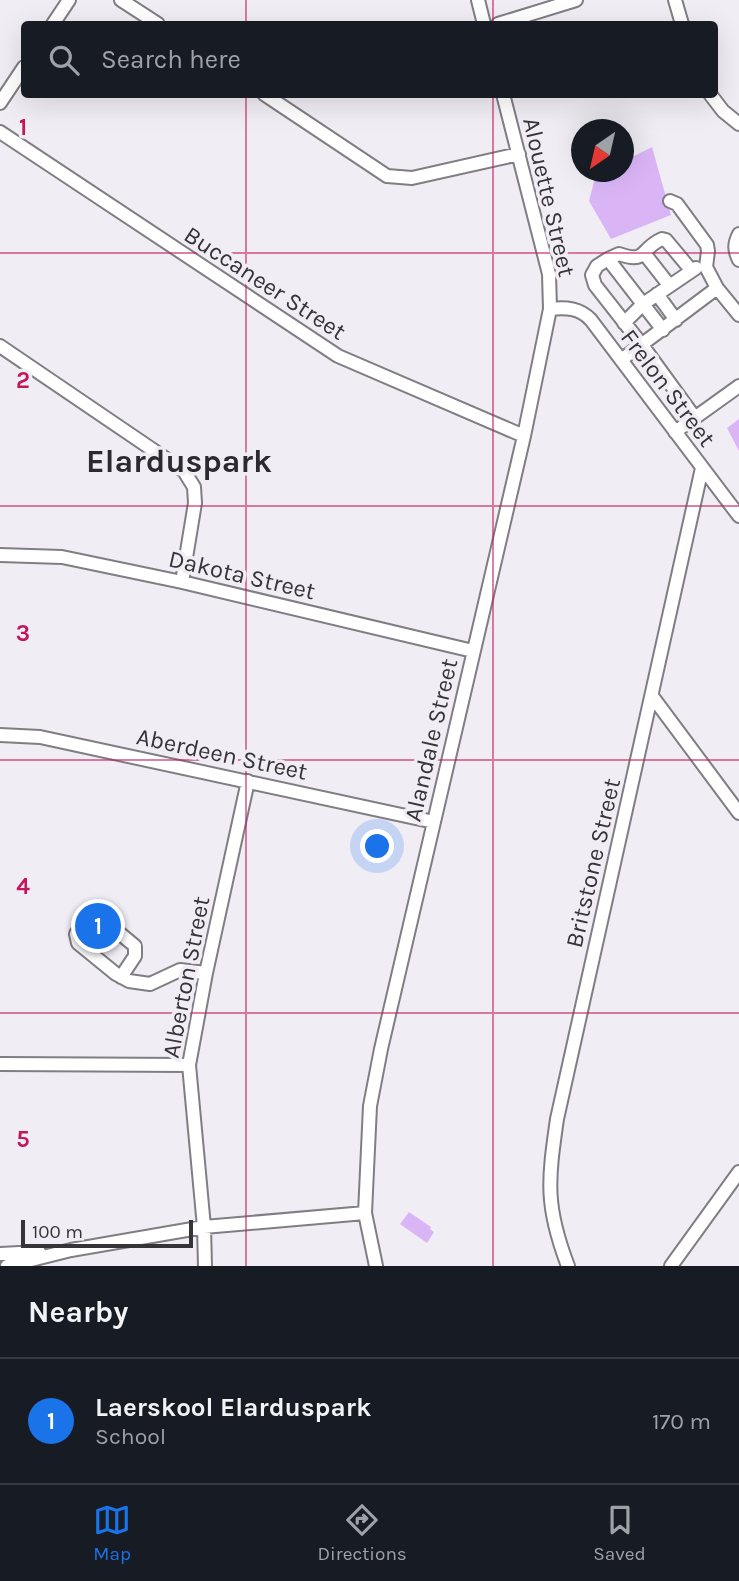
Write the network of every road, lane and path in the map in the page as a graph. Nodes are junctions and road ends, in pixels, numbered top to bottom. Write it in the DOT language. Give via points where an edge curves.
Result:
graph roads {
  1 [pos="69,0"];
  2 [pos="121,0"];
  3 [pos="478,0"];
  4 [pos="576,0"];
  5 [pos="675,0"];
  6 [pos="55,21"];
  7 [pos="153,21"];
  8 [pos="483,21"];
  9 [pos="508,21"];
  10 [pos="681,21"];
  11 [pos="21,72"];
  12 [pos="270,98"];
  13 [pos="504,98"];
  14 [pos="713,98"];
  15 [pos="0,103"];
  16 [pos="739,124"];
  17 [pos="0,132"];
  18 [pos="519,154"];
  19 [pos="670,201"];
  20 [pos="739,234"];
  21 [pos="645,253"];
  22 [pos="608,259"];
  23 [pos="739,260"];
  24 [pos="705,262"];
  25 [pos="691,270"];
  26 [pos="669,285"];
  27 [pos="717,288"];
  28 [pos="657,294"];
  29 [pos="643,304"];
  30 [pos="551,309"];
  31 [pos="738,313"];
  32 [pos="676,320"];
  33 [pos="624,323"];
  34 [pos="663,330"];
  35 [pos="642,345"];
  36 [pos="0,346"];
  37 [pos="621,360"];
  38 [pos="739,386"];
  39 [pos="695,418"];
  40 [pos="675,432"];
  41 [pos="524,436"];
  42 [pos="702,468"];
  43 [pos="739,516"];
  44 [pos="0,555"];
  45 [pos="182,582"];
  46 [pos="473,651"];
  47 [pos="652,696"];
  48 [pos="0,735"];
  49 [pos="248,781"];
  50 [pos="739,813"];
  51 [pos="434,821"];
  52 [pos="206,973"];
  53 [pos="121,977"];
  54 [pos="0,1064"];
  55 [pos="189,1065"];
  56 [pos="739,1172"];
  57 [pos="365,1213"];
  58 [pos="204,1227"];
  59 [pos="71,1250"];
  60 [pos="0,1254"];
  61 [pos="7,1266"];
  62 [pos="205,1266"];
  63 [pos="376,1266"];
  64 [pos="568,1266"];
  65 [pos="671,1266"];
  1 -- 6 [label="street"];
  2 -- 7 [label="street"];
  3 -- 8 [label="street"];
  4 -- 9 [label="street"];
  5 -- 10 [label="street"];
  11 -- 15 [label="street"];
  12 -- 18 [label="street" via="387,176 412,178"];
  13 -- 18 [label="street, Alouette Street"];
  14 -- 16 [label="street"];
  17 -- 41 [label="street, Buccaneer Street" via="338,356"];
  18 -- 30 [label="street, Alouette Street" via="549,274"];
  19 -- 24 [label="street" via="707,245"];
  20 -- 23 [label="street" via="735,250"];
  21 -- 22 [label="street" via="632,259 619,254"];
  21 -- 25 [label="street" via="666,240"];
  21 -- 26 [label="street"];
  22 -- 29 [label="street"];
  22 -- 33 [label="street" via="593,271 593,281"];
  24 -- 25 [label="street"];
  24 -- 27 [label="street"];
  25 -- 26 [label="street"];
  26 -- 28 [label="street"];
  27 -- 31 [label="street"];
  27 -- 32 [label="street"];
  28 -- 29 [label="street"];
  28 -- 32 [label="street"];
  29 -- 33 [label="street"];
  29 -- 34 [label="street"];
  30 -- 37 [label="street, Frelon Street" via="564,307 586,315"];
  30 -- 41 [label="street, Alandale Street"];
  32 -- 34 [label="street"];
  33 -- 35 [label="street"];
  34 -- 35 [label="street"];
  35 -- 37 [label="street"];
  35 -- 39 [label="street"];
  36 -- 45 [label="street" via="184,471 194,487 195,503"];
  37 -- 40 [label="street, Frelon Street"];
  38 -- 39 [label="street"];
  39 -- 40 [label="street"];
  40 -- 42 [label="street, Frelon Street"];
  41 -- 46 [label="street, Alandale Street"];
  42 -- 43 [label="street, Frelon Street"];
  42 -- 47 [label="street, Britstone Street"];
  44 -- 45 [label="street, Dakota Street" via="62,557"];
  45 -- 46 [label="street, Dakota Street"];
  46 -- 51 [label="street, Alandale Street"];
  47 -- 50 [label="street"];
  47 -- 64 [label="street, Britstone Street" via="556,1119 549,1199"];
  48 -- 49 [label="street, Aberdeen Street" via="40,737"];
  49 -- 51 [label="street, Aberdeen Street"];
  49 -- 52 [label="street, Alberton Street"];
  51 -- 57 [label="street, Alandale Street" via="370,1107"];
  52 -- 53 [label="street" via="180,970 150,984"];
  52 -- 55 [label="street, Alberton Street"];
  53 -- 53 [label="street" via="75,939 89,916 100,917 135,946 135,956"];
  54 -- 55 [label="street"];
  55 -- 58 [label="street, Alberton Street"];
  56 -- 65 [label="street"];
  57 -- 58 [label="street"];
  57 -- 63 [label="street, Alandale Street"];
  58 -- 59 [label="street"];
  58 -- 62 [label="street, Alberton Street"];
  59 -- 60 [label="street"];
  59 -- 61 [label="street"];
}
